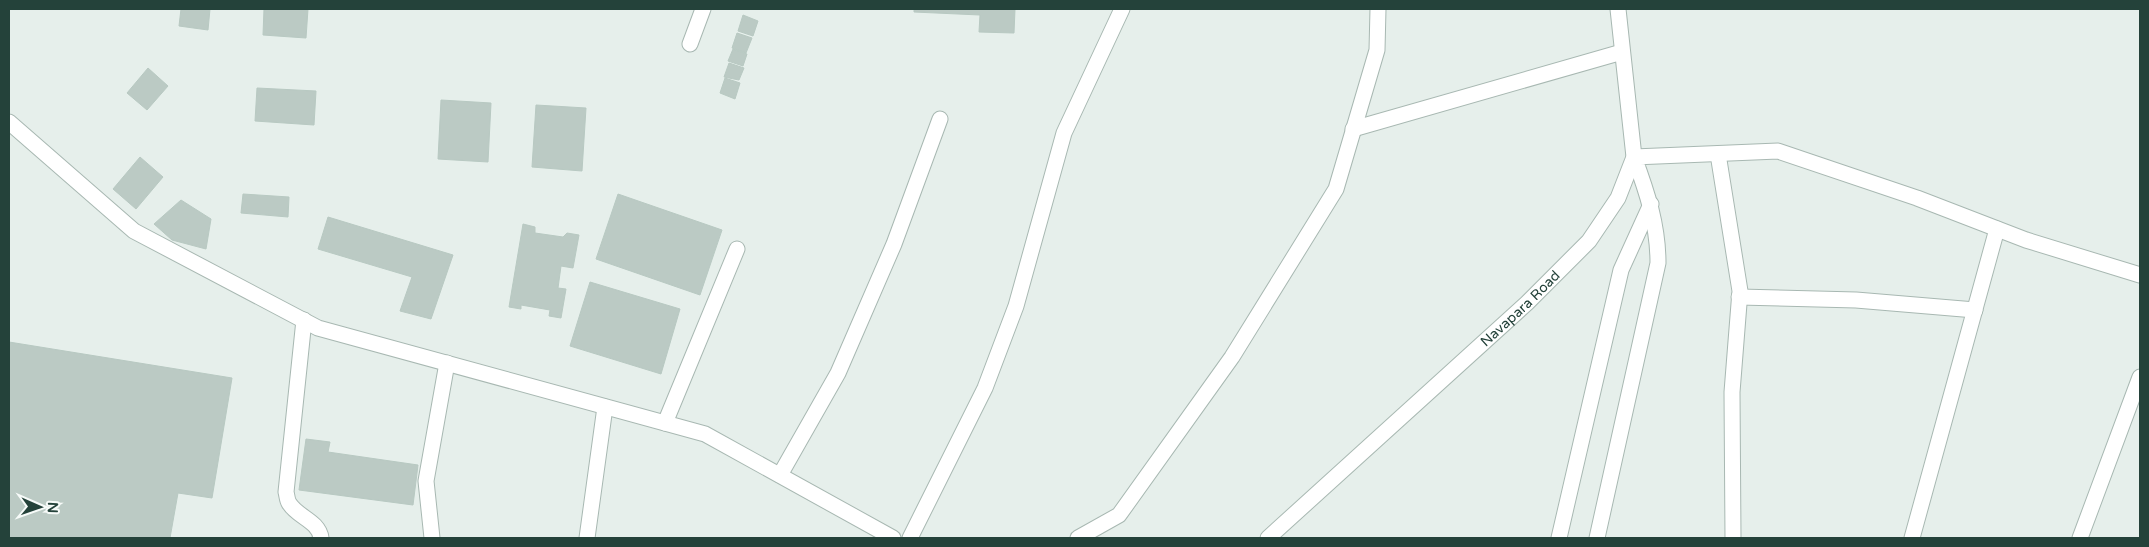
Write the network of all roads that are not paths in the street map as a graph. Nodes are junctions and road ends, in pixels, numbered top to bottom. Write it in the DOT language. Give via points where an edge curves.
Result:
graph roads {
  1 [pos="702,9"];
  2 [pos="1122,9"];
  3 [pos="1378,9"];
  4 [pos="1618,9"];
  5 [pos="690,44"];
  6 [pos="1622,52"];
  7 [pos="940,119"];
  8 [pos="9,122"];
  9 [pos="1354,129"];
  10 [pos="1718,154"];
  11 [pos="1634,157"];
  12 [pos="1651,204"];
  13 [pos="1997,229"];
  14 [pos="737,249"];
  15 [pos="2140,275"];
  16 [pos="1739,297"];
  17 [pos="1975,310"];
  18 [pos="304,320"];
  19 [pos="447,363"];
  20 [pos="2140,377"];
  21 [pos="605,407"];
  22 [pos="665,423"];
  23 [pos="780,475"];
  24 [pos="321,538"];
  25 [pos="432,538"];
  26 [pos="587,538"];
  27 [pos="893,538"];
  28 [pos="910,538"];
  29 [pos="1078,538"];
  30 [pos="1268,538"];
  31 [pos="1559,538"];
  32 [pos="1597,538"];
  33 [pos="1733,538"];
  34 [pos="1912,538"];
  35 [pos="2080,538"];
  1 -- 5 [label="street"];
  2 -- 28 [label="street" via="1064,133 1016,306 985,388"];
  3 -- 9 [label="street" via="1377,50"];
  4 -- 6 [label="street, Navapara Road"];
  6 -- 9 [label="street"];
  6 -- 11 [label="street, Navapara Road"];
  7 -- 23 [label="street" via="894,244 838,373"];
  8 -- 18 [label="street" via="134,231"];
  9 -- 29 [label="street" via="1336,189 1232,357 1119,515"];
  10 -- 11 [label="street"];
  10 -- 13 [label="street" via="1778,151"];
  10 -- 16 [label="street"];
  11 -- 12 [label="street"];
  11 -- 30 [label="street, Navapara Road" via="1618,198 1588,241 1520,309"];
  12 -- 31 [label="street" via="1622,270"];
  12 -- 32 [label="street" via="1658,263"];
  13 -- 15 [label="street"];
  13 -- 17 [label="street"];
  14 -- 22 [label="street"];
  16 -- 17 [label="street" via="1856,300"];
  16 -- 33 [label="street" via="1732,392"];
  17 -- 34 [label="street"];
  18 -- 19 [label="street" via="318,328"];
  18 -- 24 [label="street" via="286,492 295,511 315,526"];
  19 -- 21 [label="street"];
  19 -- 25 [label="street" via="426,481"];
  20 -- 35 [label="street"];
  21 -- 22 [label="street"];
  21 -- 26 [label="street"];
  22 -- 23 [label="street" via="705,434"];
  23 -- 27 [label="street"];
}
